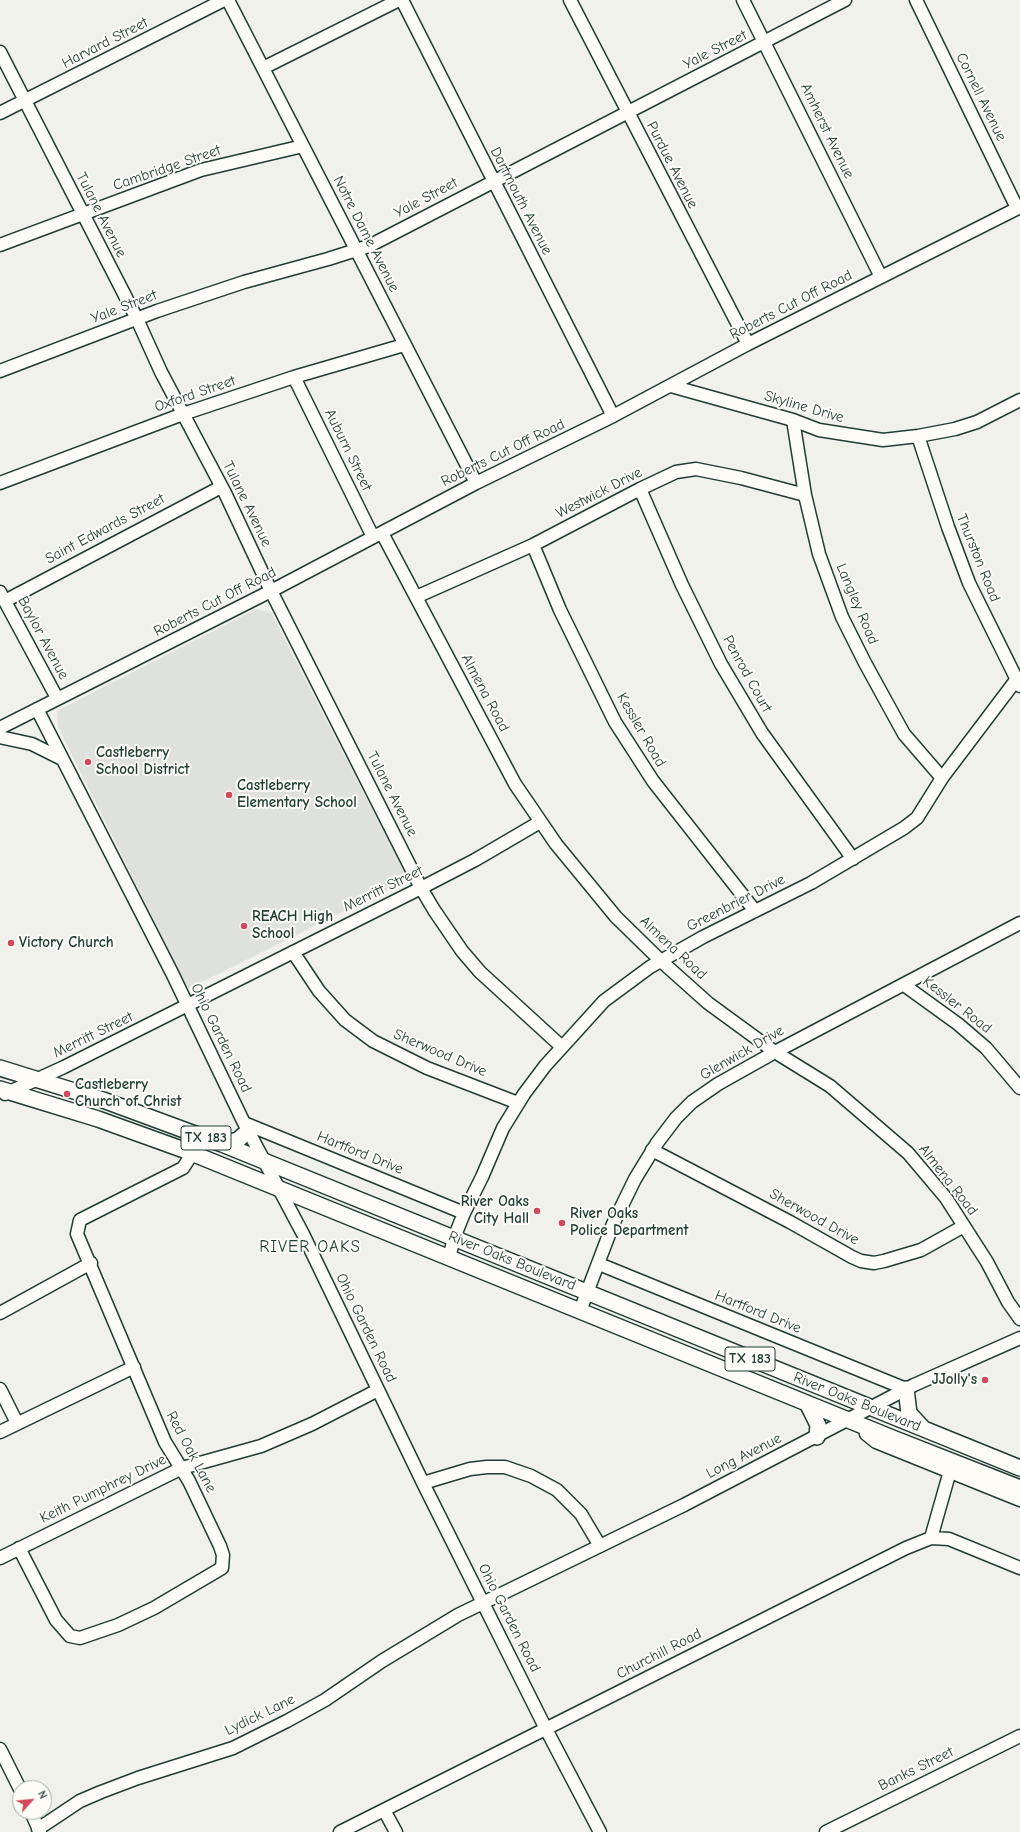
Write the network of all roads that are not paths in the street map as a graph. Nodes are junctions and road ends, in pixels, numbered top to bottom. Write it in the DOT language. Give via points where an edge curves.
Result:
graph roads {
  1 [pos="224,0"];
  2 [pos="228,0"];
  3 [pos="401,0"];
  4 [pos="570,0"];
  5 [pos="743,0"];
  6 [pos="845,0"];
  7 [pos="916,0"];
  8 [pos="764,42"];
  9 [pos="0,52"];
  10 [pos="263,68"];
  11 [pos="24,100"];
  12 [pos="0,112"];
  13 [pos="628,113"];
  14 [pos="302,146"];
  15 [pos="493,180"];
  16 [pos="1019,207"];
  17 [pos="83,215"];
  18 [pos="0,245"];
  19 [pos="356,251"];
  20 [pos="881,277"];
  21 [pos="137,319"];
  22 [pos="748,344"];
  23 [pos="404,345"];
  24 [pos="0,371"];
  25 [pos="294,377"];
  26 [pos="672,386"];
  27 [pos="1020,400"];
  28 [pos="183,414"];
  29 [pos="613,416"];
  30 [pos="793,420"];
  31 [pos="918,436"];
  32 [pos="0,482"];
  33 [pos="476,483"];
  34 [pos="222,487"];
  35 [pos="640,489"];
  36 [pos="805,495"];
  37 [pos="377,535"];
  38 [pos="533,544"];
  39 [pos="271,591"];
  40 [pos="2,596"];
  41 [pos="416,597"];
  42 [pos="1018,683"];
  43 [pos="57,698"];
  44 [pos="37,709"];
  45 [pos="0,728"];
  46 [pos="0,737"];
  47 [pos="62,760"];
  48 [pos="942,778"];
  49 [pos="540,822"];
  50 [pos="853,859"];
  51 [pos="421,888"];
  52 [pos="755,911"];
  53 [pos="1020,922"];
  54 [pos="293,952"];
  55 [pos="661,961"];
  56 [pos="904,985"];
  57 [pos="188,1006"];
  58 [pos="562,1047"];
  59 [pos="775,1052"];
  60 [pos="0,1068"];
  61 [pos="38,1079"];
  62 [pos="1020,1088"];
  63 [pos="3,1092"];
  64 [pos="518,1103"];
  65 [pos="246,1127"];
  66 [pos="222,1144"];
  67 [pos="652,1150"];
  68 [pos="188,1152"];
  69 [pos="247,1155"];
  70 [pos="264,1162"];
  71 [pos="278,1188"];
  72 [pos="303,1198"];
  73 [pos="366,1202"];
  74 [pos="464,1213"];
  75 [pos="964,1226"];
  76 [pos="454,1238"];
  77 [pos="449,1258"];
  78 [pos="90,1263"];
  79 [pos="599,1264"];
  80 [pos="587,1292"];
  81 [pos="580,1310"];
  82 [pos="0,1313"];
  83 [pos="1020,1319"];
  84 [pos="1020,1338"];
  85 [pos="134,1367"];
  86 [pos="0,1389"];
  87 [pos="906,1389"];
  88 [pos="378,1390"];
  89 [pos="807,1403"];
  90 [pos="870,1408"];
  91 [pos="848,1419"];
  92 [pos="18,1423"];
  93 [pos="865,1427"];
  94 [pos="926,1430"];
  95 [pos="0,1432"];
  96 [pos="817,1437"];
  97 [pos="182,1468"];
  98 [pos="1020,1468"];
  99 [pos="950,1471"];
  100 [pos="423,1483"];
  101 [pos="1020,1488"];
  102 [pos="1020,1500"];
  103 [pos="931,1538"];
  104 [pos="600,1546"];
  105 [pos="19,1548"];
  106 [pos="0,1558"];
  107 [pos="1020,1568"];
  108 [pos="483,1602"];
  109 [pos="546,1729"];
  110 [pos="1020,1736"];
  111 [pos="0,1749"];
  112 [pos="16,1780"];
  113 [pos="384,1810"];
  114 [pos="35,1820"];
  115 [pos="39,1830"];
  116 [pos="340,1832"];
  117 [pos="396,1832"];
  118 [pos="600,1832"];
  119 [pos="826,1832"];
  1 -- 11 [label="street, Harvard Street"];
  2 -- 10 [label="street, Notre Dame Avenue"];
  3 -- 10 [label="street"];
  3 -- 15 [label="street, Dartmouth Avenue"];
  4 -- 13 [label="street, Purdue Avenue"];
  5 -- 8 [label="street, Amherst Avenue"];
  6 -- 8 [label="street, Yale Street"];
  7 -- 16 [label="street, Cornell Avenue"];
  8 -- 13 [label="street, Yale Street"];
  8 -- 20 [label="street, Amherst Avenue"];
  9 -- 11 [label="street, Tulane Avenue"];
  10 -- 14 [label="street, Notre Dame Avenue"];
  11 -- 12 [label="street, Harvard Street"];
  11 -- 17 [label="street, Tulane Avenue"];
  13 -- 15 [label="street, Yale Street"];
  13 -- 22 [label="street, Purdue Avenue"];
  14 -- 17 [label="street, Cambridge Street" via="201,170"];
  14 -- 19 [label="street, Notre Dame Avenue"];
  15 -- 19 [label="street, Yale Street"];
  15 -- 29 [label="street, Dartmouth Avenue"];
  16 -- 20 [label="street, Roberts Cut Off Road"];
  17 -- 18 [label="street, Cambridge Street"];
  17 -- 21 [label="street, Tulane Avenue"];
  19 -- 21 [label="street, Yale Street" via="244,282"];
  19 -- 23 [label="street, Notre Dame Avenue"];
  20 -- 22 [label="street, Roberts Cut Off Road"];
  21 -- 24 [label="street, Yale Street"];
  21 -- 28 [label="street, Tulane Avenue"];
  22 -- 26 [label="street, Roberts Cut Off Road"];
  23 -- 25 [label="street, Oxford Street"];
  23 -- 33 [label="street, Notre Dame Avenue"];
  25 -- 28 [label="street, Oxford Street"];
  25 -- 37 [label="street, Auburn Street"];
  26 -- 29 [label="street, Roberts Cut Off Road"];
  26 -- 30 [label="street, Skyline Drive"];
  27 -- 31 [label="street, Skyline Drive" via="977,422"];
  28 -- 32 [label="street, Oxford Street"];
  28 -- 34 [label="street, Tulane Avenue"];
  29 -- 33 [label="street, Roberts Cut Off Road"];
  30 -- 31 [label="street, Skyline Drive" via="819,430 883,440"];
  30 -- 36 [label="street, Langley Road"];
  31 -- 42 [label="street, Thurston Road" via="969,583"];
  33 -- 37 [label="street, Roberts Cut Off Road"];
  34 -- 39 [label="street, Tulane Avenue"];
  34 -- 40 [label="street, Saint Edwards Street"];
  35 -- 36 [label="street, Westwick Drive" via="676,472 696,469"];
  35 -- 38 [label="street, Westwick Drive"];
  35 -- 50 [label="street, Penrod Court" via="682,585 721,664 762,733"];
  36 -- 48 [label="street, Langley Road" via="825,574 845,624 904,734"];
  37 -- 39 [label="street, Roberts Cut Off Road"];
  37 -- 41 [label="street, Almena Road"];
  38 -- 41 [label="street, Westwick Drive"];
  38 -- 52 [label="street, Kessler Road" via="560,610 615,722 653,781"];
  39 -- 43 [label="street, Roberts Cut Off Road"];
  39 -- 51 [label="street, Tulane Avenue"];
  40 -- 43 [label="street, Baylor Avenue"];
  41 -- 49 [label="street, Almena Road" via="515,784"];
  42 -- 48 [label="street, Greenbrier Drive"];
  43 -- 44 [label="street, Roberts Cut Off Road"];
  44 -- 45 [label="street, Roberts Cut Off Road"];
  44 -- 47 [label="street, Ohio Garden Road"];
  46 -- 47 [label="street" via="32,744"];
  47 -- 57 [label="street, Ohio Garden Road"];
  48 -- 50 [label="street, Greenbrier Drive" via="917,818"];
  49 -- 51 [label="street, Merritt Street"];
  49 -- 55 [label="street, Almena Road" via="616,917"];
  50 -- 52 [label="street, Greenbrier Drive"];
  51 -- 54 [label="street, Merritt Street"];
  51 -- 58 [label="street, Tulane Avenue" via="462,951 480,972"];
  52 -- 55 [label="street, Greenbrier Drive"];
  53 -- 56 [label="street, Glenwick Drive"];
  54 -- 57 [label="street, Merritt Street"];
  54 -- 64 [label="street, Sherwood Drive" via="319,991 345,1020 374,1041 427,1068"];
  55 -- 58 [label="street, Greenbrier Drive" via="624,984 604,1001"];
  55 -- 59 [label="street, Almena Road" via="708,1003"];
  56 -- 59 [label="street, Glenwick Drive"];
  56 -- 62 [label="street, Kessler Road" via="975,1038"];
  57 -- 61 [label="street, Merritt Street"];
  57 -- 65 [label="street, Ohio Garden Road"];
  58 -- 64 [label="street, Greenbrier Drive"];
  59 -- 67 [label="street, Glenwick Drive" via="718,1084 692,1102 676,1118"];
  59 -- 75 [label="street, Almena Road" via="830,1086 908,1153 946,1198"];
  60 -- 61 [label="main road, River Oaks Boulevard / TX 183"];
  61 -- 63 [label="street, Merritt Street"];
  61 -- 66 [label="main road, River Oaks Boulevard / TX 183"];
  63 -- 68 [label="main road, River Oaks Boulevard / TX 183" via="98,1119"];
  64 -- 74 [label="street, Greenbrier Drive" via="503,1128"];
  65 -- 66 [label="main road" via="238,1140"];
  65 -- 70 [label="street, Ohio Garden Road"];
  65 -- 74 [label="street, Hartford Drive"];
  66 -- 69 [label="main road, River Oaks Boulevard / TX 183"];
  67 -- 75 [label="street, Sherwood Drive" via="861,1261 874,1263 921,1250"];
  67 -- 79 [label="street, Glenwick Drive" via="613,1224"];
  68 -- 69 [label="main road" via="192,1146 236,1163 241,1162"];
  68 -- 71 [label="main road, River Oaks Boulevard / TX 183"];
  68 -- 78 [label="street, Red Oak Lane" via="183,1168 80,1220 77,1234"];
  69 -- 70 [label="main road, River Oaks Boulevard / TX 183"];
  70 -- 71 [label="street, Ohio Garden Road"];
  70 -- 73 [label="main road, River Oaks Boulevard / TX 183"];
  71 -- 72 [label="main road, River Oaks Boulevard / TX 183"];
  71 -- 88 [label="street, Ohio Garden Road"];
  72 -- 73 [label="main road" via="300,1190 304,1186 310,1186 358,1207"];
  72 -- 77 [label="main road, River Oaks Boulevard / TX 183"];
  73 -- 76 [label="main road, River Oaks Boulevard / TX 183"];
  74 -- 76 [label="street, Greenbrier Drive"];
  75 -- 83 [label="street, Almena Road"];
  76 -- 77 [label="street, Greenbrier Drive"];
  76 -- 80 [label="main road, River Oaks Boulevard / TX 183"];
  77 -- 81 [label="main road, River Oaks Boulevard / TX 183"];
  78 -- 82 [label="street"];
  78 -- 85 [label="street, Red Oak Lane"];
  79 -- 80 [label="street, Glenwick Drive"];
  79 -- 87 [label="street, Hartford Drive"];
  80 -- 81 [label="street, Glenwick Drive"];
  80 -- 90 [label="main road, River Oaks Boulevard / TX 183"];
  81 -- 89 [label="main road, River Oaks Boulevard / TX 183"];
  84 -- 87 [label="street, Long Avenue"];
  85 -- 92 [label="street"];
  85 -- 97 [label="street, Red Oak Lane" via="165,1442"];
  86 -- 92 [label="street"];
  87 -- 90 [label="street, Long Avenue"];
  87 -- 94 [label="main road" via="909,1413"];
  88 -- 97 [label="street, Keith Pumphrey Drive" via="312,1424 261,1446"];
  88 -- 100 [label="street, Ohio Garden Road"];
  89 -- 91 [label="main road, River Oaks Boulevard / TX 183"];
  89 -- 96 [label="main road" via="818,1425"];
  90 -- 91 [label="street, Long Avenue"];
  90 -- 94 [label="main road, River Oaks Boulevard / TX 183"];
  91 -- 93 [label="main road, River Oaks Boulevard / TX 183"];
  91 -- 96 [label="street, Long Avenue"];
  92 -- 95 [label="street"];
  93 -- 99 [label="street, River Oaks Boulevard" via="866,1434 876,1442"];
  93 -- 101 [label="main road, River Oaks Boulevard / TX 183"];
  94 -- 98 [label="main road, River Oaks Boulevard / TX 183"];
  96 -- 104 [label="street, Long Avenue"];
  97 -- 105 [label="street, Keith Pumphrey Drive"];
  97 -- 105 [label="street, Red Oak Lane" via="220,1546 223,1555 222,1568 154,1608 118,1625 80,1638 70,1636 56,1620"];
  99 -- 102 [label="street, River Oaks Boulevard"];
  99 -- 103 [label="street"];
  100 -- 104 [label="street" via="470,1469 487,1467 505,1468 531,1476 557,1490 581,1514"];
  100 -- 108 [label="street, Ohio Garden Road"];
  103 -- 107 [label="street" via="949,1539"];
  103 -- 109 [label="street, Churchill Road"];
  104 -- 108 [label="street, Long Avenue"];
  105 -- 106 [label="street, Keith Pumphrey Drive"];
  108 -- 109 [label="street, Ohio Garden Road"];
  108 -- 115 [label="street, Lydick Lane" via="287,1721 233,1748 138,1778 80,1801"];
  109 -- 113 [label="street, Churchill Road"];
  109 -- 118 [label="street, Ohio Garden Road"];
  110 -- 119 [label="street, Banks Street"];
  111 -- 112 [label="street"];
  113 -- 116 [label="street, Churchill Road"];
  113 -- 117 [label="street"];
  114 -- 115 [label="street"];
}
